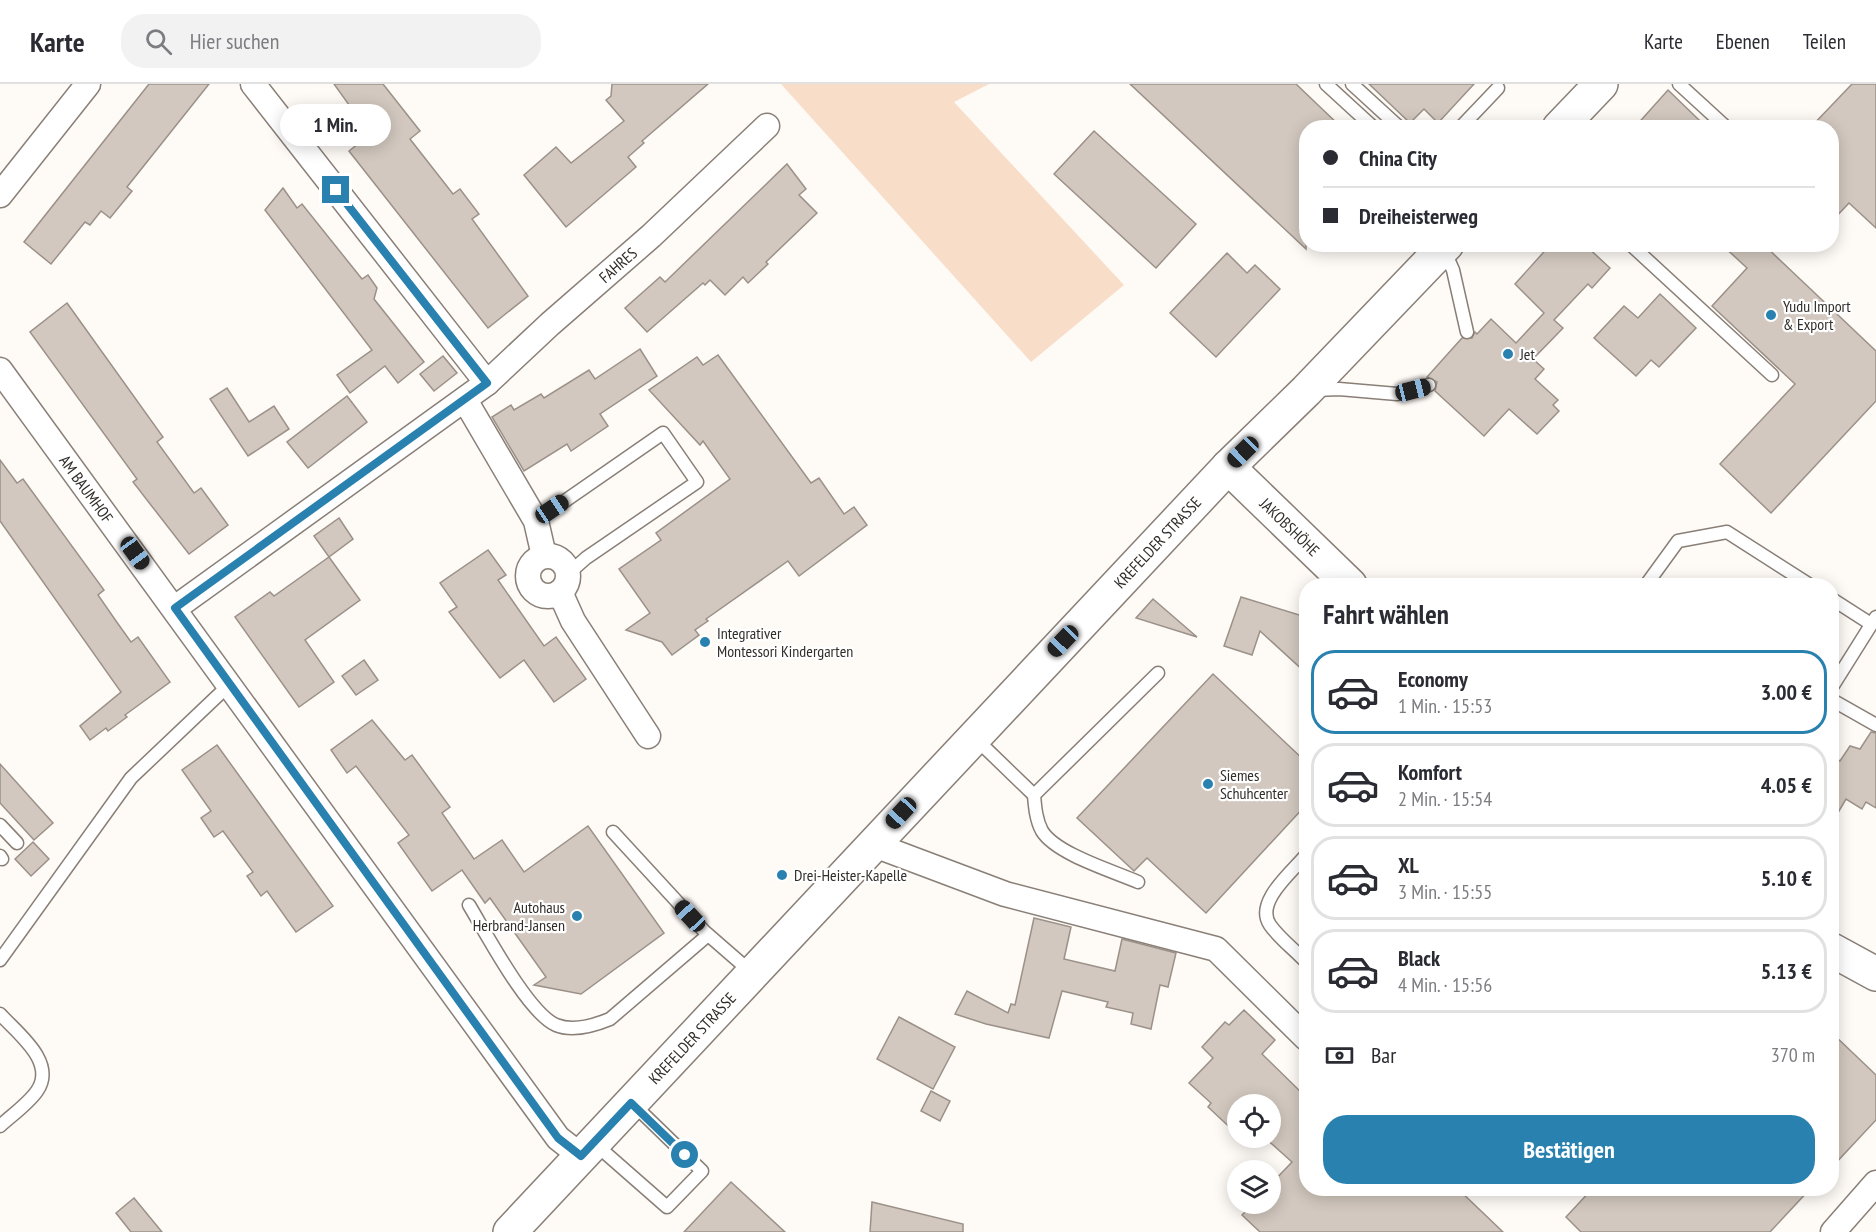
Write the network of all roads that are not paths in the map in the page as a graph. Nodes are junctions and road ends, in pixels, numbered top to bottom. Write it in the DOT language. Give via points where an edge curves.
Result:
graph roads {
  1 [pos="88,84"];
  2 [pos="253,84"];
  3 [pos="1326,84"];
  4 [pos="1352,84"];
  5 [pos="1601,84"];
  6 [pos="1679,84"];
  7 [pos="1498,88"];
  8 [pos="1365,120"];
  9 [pos="1391,120"];
  10 [pos="1468,120"];
  11 [pos="1567,120"];
  12 [pos="1718,120"];
  13 [pos="767,126"];
  14 [pos="0,195"];
  15 [pos="1439,252"];
  16 [pos="1447,252"];
  17 [pos="1639,252"];
  18 [pos="1467,332"];
  19 [pos="0,370"];
  20 [pos="1772,375"];
  21 [pos="487,383"];
  22 [pos="1429,386"];
  23 [pos="1306,391"];
  24 [pos="465,399"];
  25 [pos="1228,467"];
  26 [pos="536,521"];
  27 [pos="544,556"];
  28 [pos="1343,578"];
  29 [pos="1651,578"];
  30 [pos="1799,578"];
  31 [pos="564,583"];
  32 [pos="1839,602"];
  33 [pos="175,608"];
  34 [pos="1874,620"];
  35 [pos="1158,674"];
  36 [pos="1839,676"];
  37 [pos="230,684"];
  38 [pos="1839,704"];
  39 [pos="1876,725"];
  40 [pos="648,736"];
  41 [pos="974,736"];
  42 [pos="1034,795"];
  43 [pos="0,825"];
  44 [pos="613,832"];
  45 [pos="16,843"];
  46 [pos="872,844"];
  47 [pos="1299,863"];
  48 [pos="1137,882"];
  49 [pos="469,905"];
  50 [pos="708,935"];
  51 [pos="1839,954"];
  52 [pos="1299,955"];
  53 [pos="0,960"];
  54 [pos="752,973"];
  55 [pos="1876,974"];
  56 [pos="0,1014"];
  57 [pos="1299,1031"];
  58 [pos="631,1103"];
  59 [pos="0,1126"];
  60 [pos="587,1149"];
  61 [pos="1876,1183"];
  62 [pos="510,1232"];
  63 [pos="1833,1232"];
  1 -- 14 [label="street"];
  2 -- 21 [label="street"];
  3 -- 8 [label="lane"];
  4 -- 9 [label="lane"];
  5 -- 11 [label="main road"];
  6 -- 12 [label="lane"];
  7 -- 10 [label="lane"];
  13 -- 21 [label="street, FAHRES"];
  15 -- 23 [label="main road, KREFELDER STRASSE"];
  16 -- 18 [label="lane"];
  17 -- 20 [label="lane"];
  19 -- 33 [label="street, AM BAUMHOF"];
  21 -- 24 [label="street, FAHRES"];
  22 -- 23 [label="lane" via="1397,394 1339,389"];
  23 -- 25 [label="main road, KREFELDER STRASSE"];
  24 -- 26 [label="street"];
  24 -- 33 [label="street, FAHRES"];
  25 -- 28 [label="main road, JAKOBSHÖHE"];
  25 -- 41 [label="main road, KREFELDER STRASSE"];
  26 -- 27 [label="street"];
  26 -- 31 [label="lane" via="663,433 697,482 586,558"];
  27 -- 31 [label="street" via="563,562"];
  27 -- 31 [label="street" via="529,568 531,587 548,597"];
  29 -- 30 [label="lane" via="1678,541 1727,532"];
  31 -- 40 [label="street" via="573,621"];
  32 -- 34 [label="lane"];
  33 -- 37 [label="street, AM BAUMHOF"];
  34 -- 36 [label="lane"];
  35 -- 42 [label="lane"];
  37 -- 53 [label="lane" via="132,778"];
  37 -- 60 [label="street, AM BAUMHOF" via="558,1138"];
  38 -- 39 [label="lane"];
  41 -- 42 [label="lane"];
  41 -- 46 [label="main road, KREFELDER STRASSE"];
  42 -- 48 [label="lane" via="1042,832 1058,847"];
  43 -- 45 [label="lane"];
  44 -- 50 [label="lane"];
  46 -- 54 [label="main road, KREFELDER STRASSE"];
  46 -- 57 [label="street" via="1005,894 1216,949"];
  47 -- 52 [label="lane" via="1269,898 1265,913 1269,924"];
  49 -- 50 [label="lane" via="536,1010 557,1026 567,1028 610,1019"];
  50 -- 54 [label="lane"];
  51 -- 55 [label="main road"];
  54 -- 58 [label="main road, KREFELDER STRASSE"];
  56 -- 59 [label="lane" via="40,1058 42,1079 37,1090"];
  58 -- 60 [label="main road, KREFELDER STRASSE"];
  58 -- 60 [label="lane" via="702,1171 667,1207"];
  60 -- 62 [label="main road, KREFELDER STRASSE"];
  61 -- 63 [label="street"];
}
